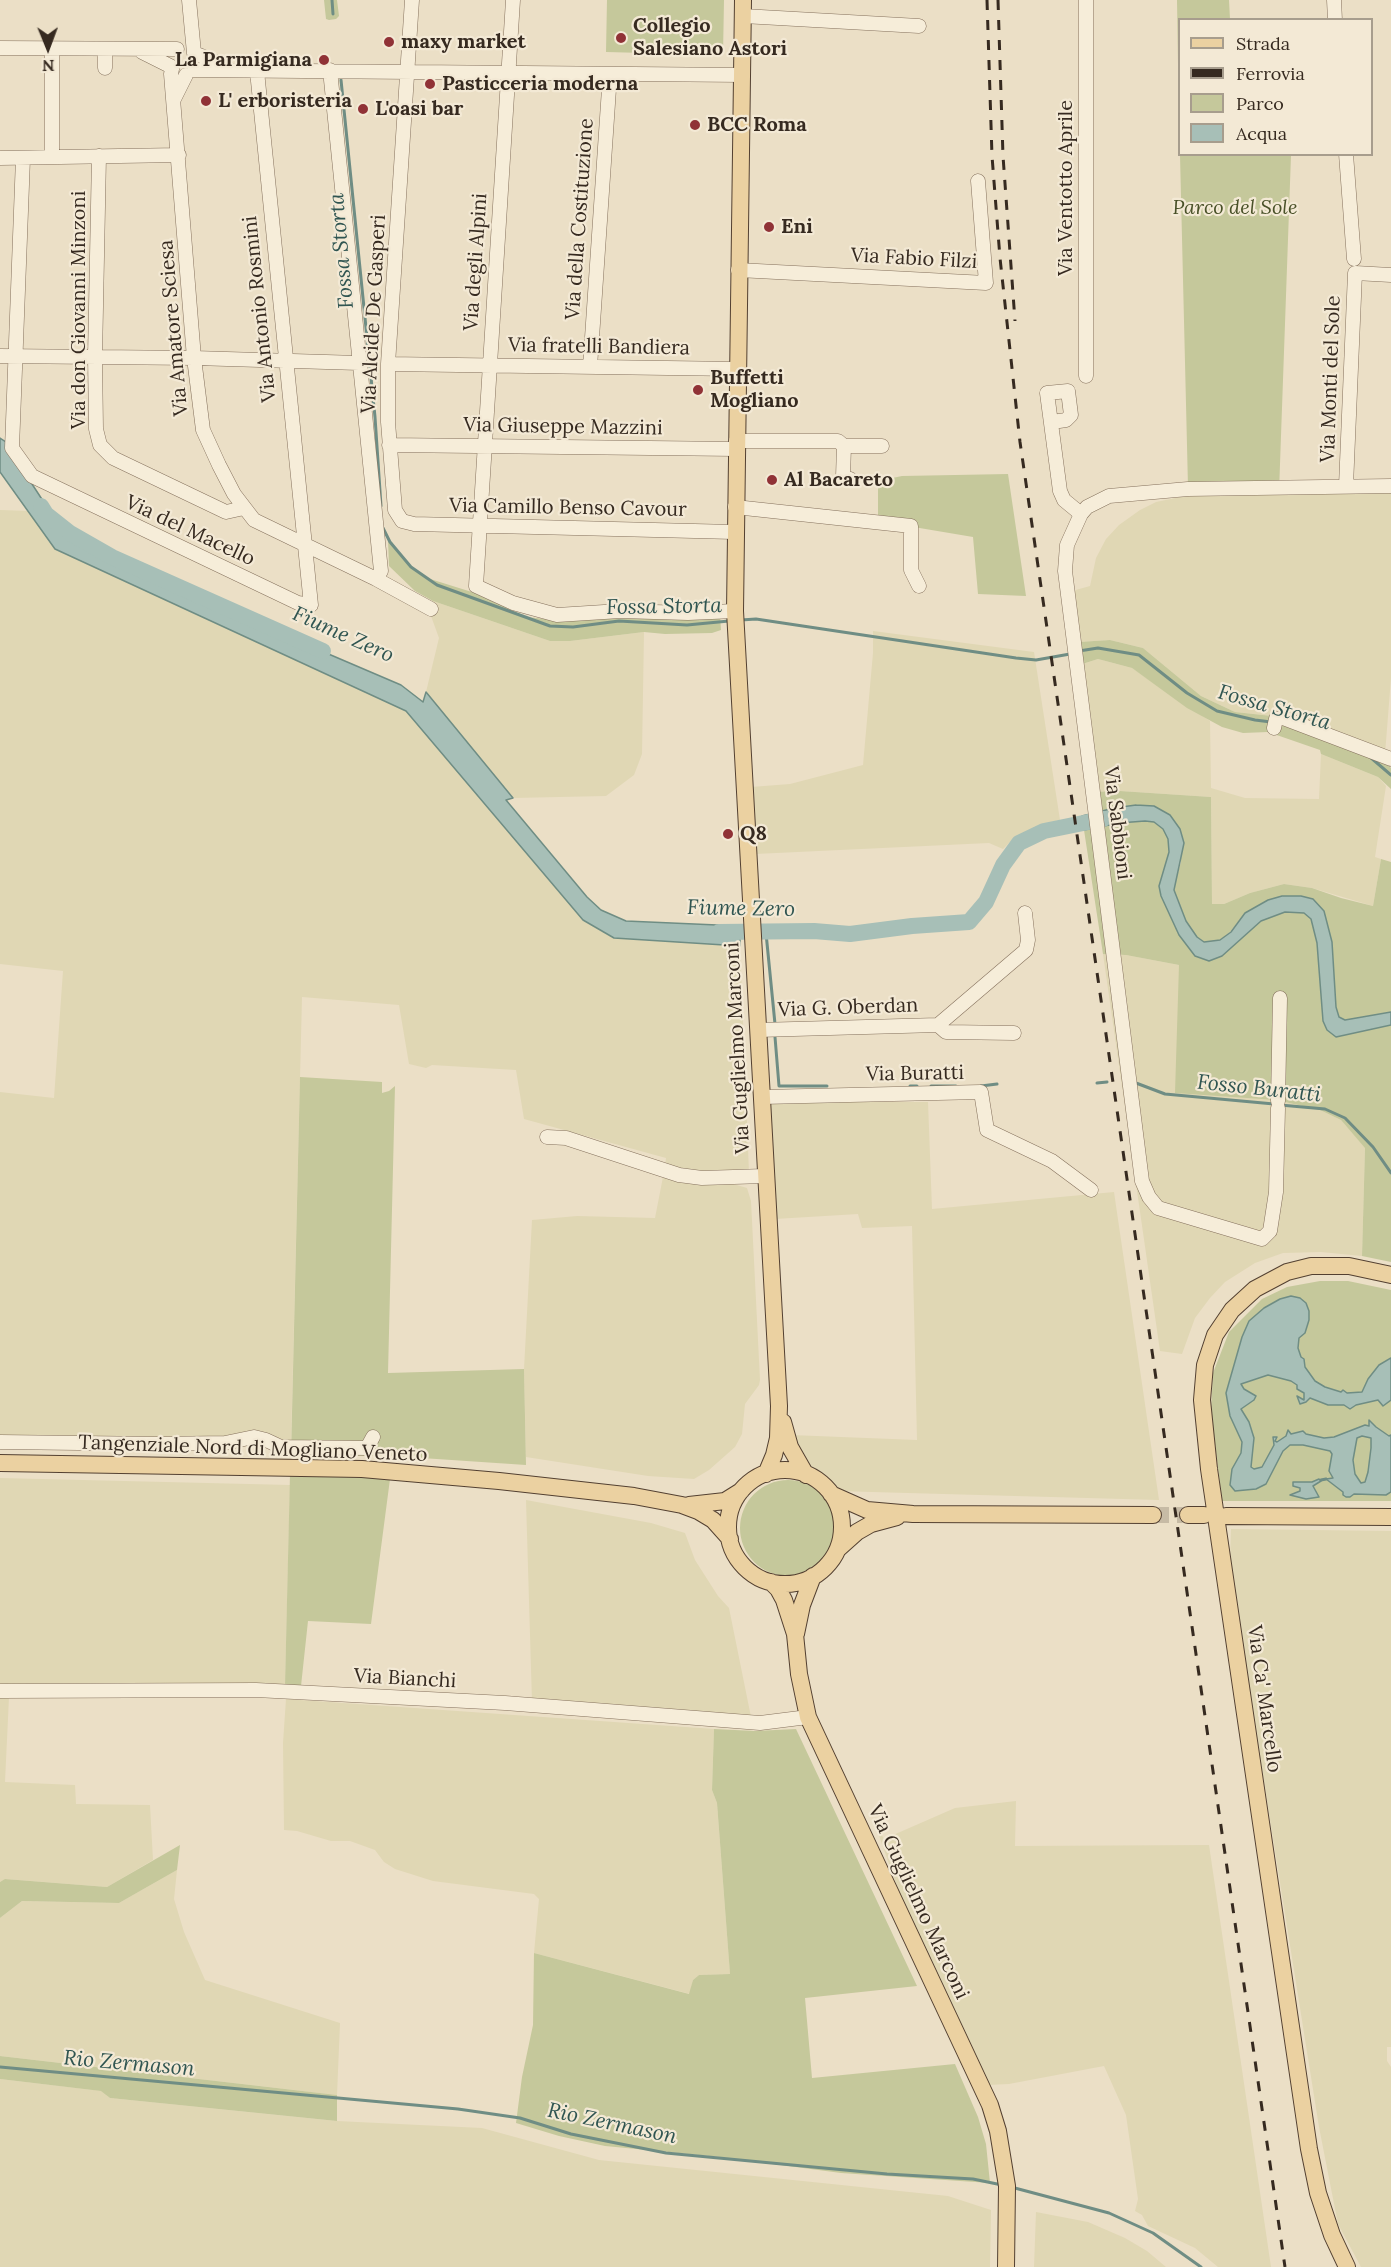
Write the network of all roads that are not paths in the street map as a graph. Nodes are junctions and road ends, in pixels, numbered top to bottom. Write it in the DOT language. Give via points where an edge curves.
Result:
graph roads {
  1 [pos="189,0"];
  2 [pos="412,0"];
  3 [pos="513,0"];
  4 [pos="1086,0"];
  5 [pos="1334,0"];
  6 [pos="743,8"];
  7 [pos="1335,18"];
  8 [pos="920,26"];
  9 [pos="191,30"];
  10 [pos="0,48"];
  11 [pos="52,49"];
  12 [pos="105,49"];
  13 [pos="134,50"];
  14 [pos="185,50"];
  15 [pos="150,55"];
  16 [pos="216,63"];
  17 [pos="105,68"];
  18 [pos="172,68"];
  19 [pos="330,70"];
  20 [pos="251,71"];
  21 [pos="407,71"];
  22 [pos="190,72"];
  23 [pos="508,72"];
  24 [pos="610,74"];
  25 [pos="743,75"];
  26 [pos="173,94"];
  27 [pos="179,155"];
  28 [pos="99,156"];
  29 [pos="1346,156"];
  30 [pos="52,157"];
  31 [pos="0,158"];
  32 [pos="22,158"];
  33 [pos="978,181"];
  34 [pos="1354,259"];
  35 [pos="738,270"];
  36 [pos="1391,275"];
  37 [pos="7,356"];
  38 [pos="95,357"];
  39 [pos="194,358"];
  40 [pos="285,361"];
  41 [pos="359,363"];
  42 [pos="388,364"];
  43 [pos="489,364"];
  44 [pos="590,367"];
  45 [pos="737,369"];
  46 [pos="1086,376"];
  47 [pos="1052,422"];
  48 [pos="389,445"];
  49 [pos="736,445"];
  50 [pos="484,446"];
  51 [pos="844,446"];
  52 [pos="882,446"];
  53 [pos="850,479"];
  54 [pos="1346,486"];
  55 [pos="1391,486"];
  56 [pos="735,507"];
  57 [pos="243,508"];
  58 [pos="1081,514"];
  59 [pos="402,521"];
  60 [pos="480,526"];
  61 [pos="735,532"];
  62 [pos="303,544"];
  63 [pos="376,579"];
  64 [pos="919,586"];
  65 [pos="431,609"];
  66 [pos="735,619"];
  67 [pos="1275,724"];
  68 [pos="1391,759"];
  69 [pos="1025,913"];
  70 [pos="1280,998"];
  71 [pos="938,1025"];
  72 [pos="758,1030"];
  73 [pos="1014,1033"];
  74 [pos="762,1097"];
  75 [pos="547,1137"];
  76 [pos="765,1176"];
  77 [pos="1091,1190"];
  78 [pos="1391,1275"];
  79 [pos="779,1407"];
  80 [pos="373,1437"];
  81 [pos="0,1442"];
  82 [pos="0,1463"];
  83 [pos="766,1474"];
  84 [pos="806,1474"];
  85 [pos="742,1490"];
  86 [pos="831,1494"];
  87 [pos="682,1505"];
  88 [pos="913,1514"];
  89 [pos="1152,1515"];
  90 [pos="1226,1516"];
  91 [pos="1391,1517"];
  92 [pos="730,1539"];
  93 [pos="838,1549"];
  94 [pos="813,1576"];
  95 [pos="771,1582"];
  96 [pos="795,1634"];
  97 [pos="0,1691"];
  98 [pos="808,1717"];
  99 [pos="1006,2267"];
  100 [pos="1347,2267"];
  1 -- 9 [label="street"];
  2 -- 21 [label="street, Via Alcide De Gasperi"];
  3 -- 23 [label="street, Via degli Alpini"];
  4 -- 46 [label="street, Via Ventotto Aprile"];
  5 -- 7 [label="street"];
  6 -- 8 [label="street"];
  6 -- 25 [label="main road, Via Guglielmo Marconi"];
  9 -- 14 [label="street"];
  9 -- 16 [label="street"];
  10 -- 11 [label="street"];
  11 -- 12 [label="street"];
  11 -- 30 [label="street"];
  12 -- 13 [label="street"];
  12 -- 17 [label="street"];
  13 -- 14 [label="street"];
  13 -- 15 [label="street"];
  14 -- 16 [label="street"];
  14 -- 18 [label="street" via="172,55"];
  14 -- 22 [label="street" via="197,62"];
  15 -- 18 [label="street"];
  15 -- 26 [label="street" via="165,71"];
  16 -- 20 [label="street"];
  18 -- 22 [label="street" via="178,74"];
  18 -- 26 [label="street, Via Amatore Sciesa"];
  19 -- 20 [label="street"];
  19 -- 21 [label="street"];
  19 -- 41 [label="street"];
  20 -- 22 [label="street"];
  20 -- 40 [label="street, Via Antonio Rosmini"];
  21 -- 23 [label="street"];
  21 -- 42 [label="street, Via Alcide De Gasperi"];
  22 -- 26 [label="street"];
  23 -- 24 [label="street"];
  23 -- 43 [label="street, Via degli Alpini"];
  24 -- 25 [label="street"];
  24 -- 44 [label="street, Via della Costituzione"];
  25 -- 35 [label="main road, Via Guglielmo Marconi"];
  26 -- 27 [label="street, Via Amatore Sciesa"];
  27 -- 28 [label="street"];
  27 -- 39 [label="street, Via Amatore Sciesa"];
  28 -- 30 [label="street"];
  28 -- 38 [label="street, Via don Giovanni Minzoni"];
  29 -- 34 [label="street"];
  30 -- 32 [label="street"];
  31 -- 32 [label="street"];
  32 -- 37 [label="street"];
  33 -- 35 [label="street, Via Fabio Filzi" via="986,283"];
  35 -- 45 [label="main road, Via Guglielmo Marconi"];
  36 -- 54 [label="street, Via Monti del Sole" via="1355,273"];
  37 -- 38 [label="street"];
  37 -- 62 [label="street, Via del Macello" via="12,448 32,476 298,603 311,605"];
  38 -- 39 [label="street"];
  38 -- 57 [label="street, Via don Giovanni Minzoni" via="96,429 100,445 113,458 226,513"];
  39 -- 40 [label="street"];
  39 -- 57 [label="street, Via Amatore Sciesa" via="203,430"];
  40 -- 41 [label="street"];
  40 -- 62 [label="street, Via Antonio Rosmini"];
  41 -- 63 [label="street" via="381,571"];
  42 -- 43 [label="street, Via fratelli Bandiera"];
  42 -- 48 [label="street, Via Alcide De Gasperi"];
  43 -- 44 [label="street, Via fratelli Bandiera"];
  43 -- 50 [label="street, Via degli Alpini"];
  44 -- 45 [label="street, Via fratelli Bandiera"];
  45 -- 49 [label="main road, Via Guglielmo Marconi"];
  47 -- 58 [label="street" via="1060,491 1064,500"];
  48 -- 50 [label="street, Via Giuseppe Mazzini"];
  48 -- 59 [label="street, Via Alcide De Gasperi" via="394,510"];
  49 -- 50 [label="street, Via Giuseppe Mazzini"];
  49 -- 51 [label="street" via="838,441"];
  49 -- 56 [label="main road, Via Guglielmo Marconi"];
  50 -- 60 [label="street, Via degli Alpini"];
  51 -- 52 [label="street"];
  51 -- 53 [label="street" via="843,477"];
  54 -- 55 [label="street"];
  54 -- 58 [label="street" via="1188,489 1109,496"];
  56 -- 61 [label="main road, Via Guglielmo Marconi"];
  56 -- 64 [label="street" via="911,526 911,570"];
  57 -- 62 [label="street, Via Amatore Sciesa" via="254,519"];
  58 -- 70 [label="street, Via Sabbioni" via="1067,545 1065,571 1142,1181 1158,1208 1262,1239 1270,1231 1276,1192"];
  59 -- 60 [label="street, Via Camillo Benso Cavour"];
  60 -- 61 [label="street, Via Camillo Benso Cavour"];
  60 -- 66 [label="street, Via degli Alpini" via="476,586 513,603 557,615 620,611"];
  61 -- 66 [label="main road, Via Guglielmo Marconi"];
  62 -- 63 [label="street, Via Amatore Sciesa"];
  63 -- 65 [label="street, Via Amatore Sciesa"];
  66 -- 72 [label="main road, Via Guglielmo Marconi"];
  67 -- 68 [label="street" via="1283,718"];
  69 -- 71 [label="street, Via G. Oberdan" via="1026,950"];
  71 -- 72 [label="street, Via G. Oberdan"];
  71 -- 73 [label="street, Via G. Oberdan" via="946,1032"];
  72 -- 74 [label="main road, Via Guglielmo Marconi"];
  74 -- 76 [label="main road, Via Guglielmo Marconi"];
  74 -- 77 [label="street, Via Buratti" via="981,1092 987,1130 1052,1161"];
  75 -- 76 [label="street" via="566,1138 680,1175"];
  76 -- 79 [label="main road, Via Guglielmo Marconi"];
  78 -- 100 [label="main road, Via Ca' Marcello" via="1349,1266 1311,1266 1287,1272 1255,1289 1232,1310 1215,1335 1205,1365 1202,1400 1307,2138 1318,2193"];
  79 -- 83 [label="main road, Via Guglielmo Marconi" via="778,1438"];
  79 -- 84 [label="main road, Via Guglielmo Marconi" via="790,1447"];
  80 -- 81 [label="street" via="367,1448 280,1447 254,1437 225,1443"];
  82 -- 87 [label="main road, Tangenziale Nord di Mogliano Veneto" via="362,1470 499,1481"];
  83 -- 84 [label="main road"];
  83 -- 85 [label="main road"];
  84 -- 86 [label="main road, Via Guglielmo Marconi"];
  85 -- 87 [label="main road, Tangenziale Nord di Mogliano Veneto" via="716,1504"];
  85 -- 92 [label="main road" via="730,1515"];
  86 -- 88 [label="main road, Via Guglielmo Marconi" via="867,1510"];
  86 -- 93 [label="main road" via="841,1518"];
  87 -- 92 [label="main road, Tangenziale Nord di Mogliano Veneto" via="710,1518"];
  88 -- 89 [label="main road"];
  88 -- 93 [label="main road, Via Guglielmo Marconi" via="871,1524"];
  90 -- 91 [label="main road"];
  92 -- 95 [label="main road, Via Guglielmo Marconi" via="744,1566"];
  93 -- 94 [label="main road, Via Guglielmo Marconi"];
  94 -- 95 [label="main road" via="796,1582"];
  94 -- 96 [label="main road, Via Guglielmo Marconi"];
  95 -- 96 [label="main road, Via Guglielmo Marconi" via="784,1600"];
  96 -- 98 [label="main road, Via Guglielmo Marconi"];
  97 -- 98 [label="street, Via Bianchi" via="256,1690 505,1703 760,1723"];
  98 -- 99 [label="main road, Via Guglielmo Marconi" via="990,2105 1007,2187"];
}
